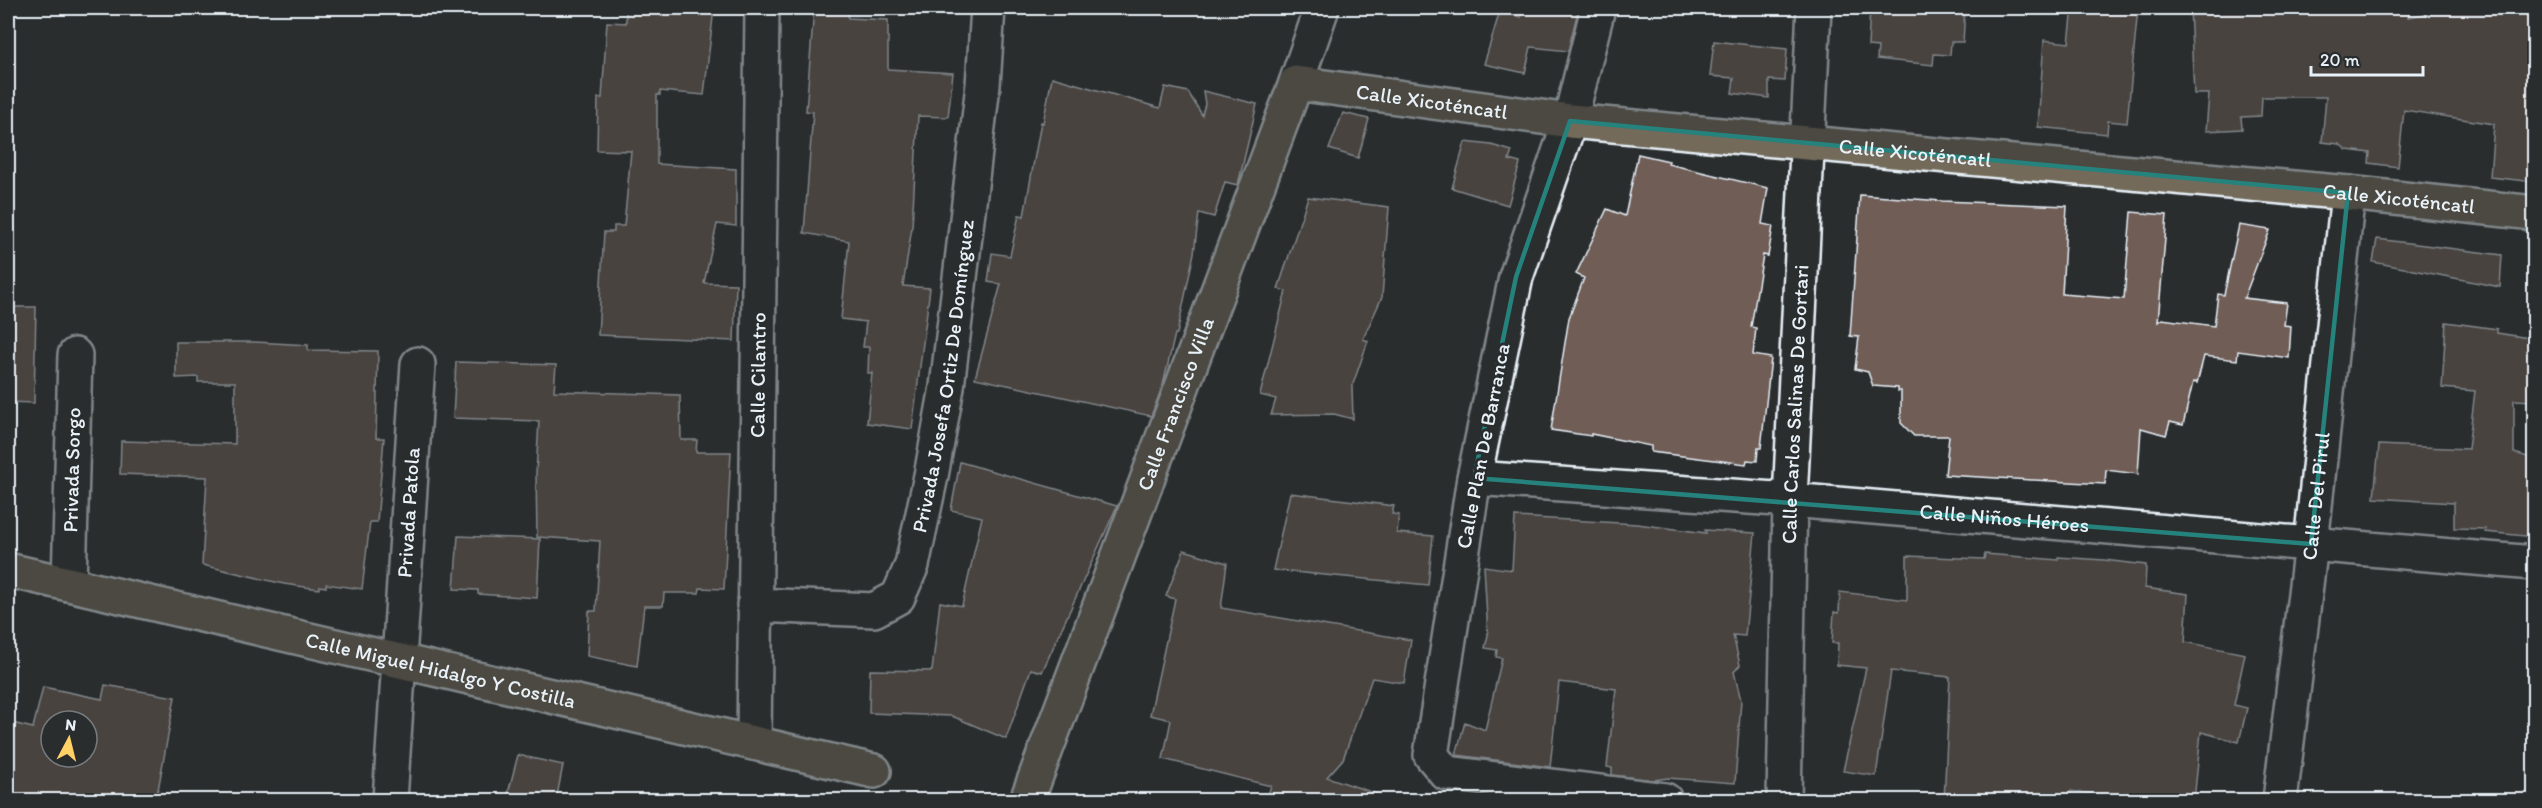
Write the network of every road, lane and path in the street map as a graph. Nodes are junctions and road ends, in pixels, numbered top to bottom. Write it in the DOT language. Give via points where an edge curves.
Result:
graph roads {
  1 [pos="762,8"];
  2 [pos="988,8"];
  3 [pos="1322,8"];
  4 [pos="1598,8"];
  5 [pos="1814,8"];
  6 [pos="1296,82"];
  7 [pos="1570,121"];
  8 [pos="1807,143"];
  9 [pos="2348,193"];
  10 [pos="2535,213"];
  11 [pos="75,355"];
  12 [pos="418,364"];
  13 [pos="1474,478"];
  14 [pos="1790,500"];
  15 [pos="2311,544"];
  16 [pos="2535,563"];
  17 [pos="8,570"];
  18 [pos="69,584"];
  19 [pos="754,605"];
  20 [pos="398,660"];
  21 [pos="754,744"];
  22 [pos="874,771"];
  23 [pos="390,801"];
  24 [pos="1027,801"];
  25 [pos="1665,801"];
  26 [pos="1784,801"];
  27 [pos="2280,801"];
  1 -- 19 [label="street, Calle Cilantro"];
  2 -- 19 [label="street, Privada Josefa Ortiz De Domínguez" via="983,84 946,387 912,566 898,597 874,610"];
  3 -- 6 [label="street, Calle Francisco Villa"];
  4 -- 7 [label="street, Calle Plan De Barranca"];
  5 -- 8 [label="street, Calle Carlos Salinas De Gortari"];
  6 -- 7 [label="main road, Calle Xicoténcatl"];
  6 -- 24 [label="main road, Calle Francisco Villa"];
  7 -- 8 [label="main road, Calle Xicoténcatl"];
  7 -- 13 [label="street, Calle Plan De Barranca" via="1516,277"];
  8 -- 9 [label="main road, Calle Xicoténcatl"];
  8 -- 14 [label="street, Calle Carlos Salinas De Gortari"];
  9 -- 10 [label="main road, Calle Xicoténcatl"];
  9 -- 15 [label="street, Calle Del Pirul"];
  11 -- 18 [label="street, Privada Sorgo"];
  12 -- 20 [label="street, Privada Patola"];
  13 -- 14 [label="street, Calle Niños Héroes"];
  13 -- 25 [label="street, Calle Plan De Barranca" via="1431,754 1446,773"];
  14 -- 15 [label="street, Calle Niños Héroes"];
  14 -- 26 [label="street, Calle Carlos Salinas De Gortari"];
  15 -- 16 [label="street, Calle Niños Héroes"];
  15 -- 27 [label="street, Calle Del Pirul"];
  17 -- 18 [label="main road, Calle Miguel Hidalgo Y Costilla"];
  18 -- 20 [label="main road, Calle Miguel Hidalgo Y Costilla"];
  19 -- 21 [label="street, Calle Cilantro"];
  20 -- 21 [label="main road, Calle Miguel Hidalgo Y Costilla"];
  20 -- 23 [label="street, Privada Patola"];
  21 -- 22 [label="main road, Calle Miguel Hidalgo Y Costilla"];
}
